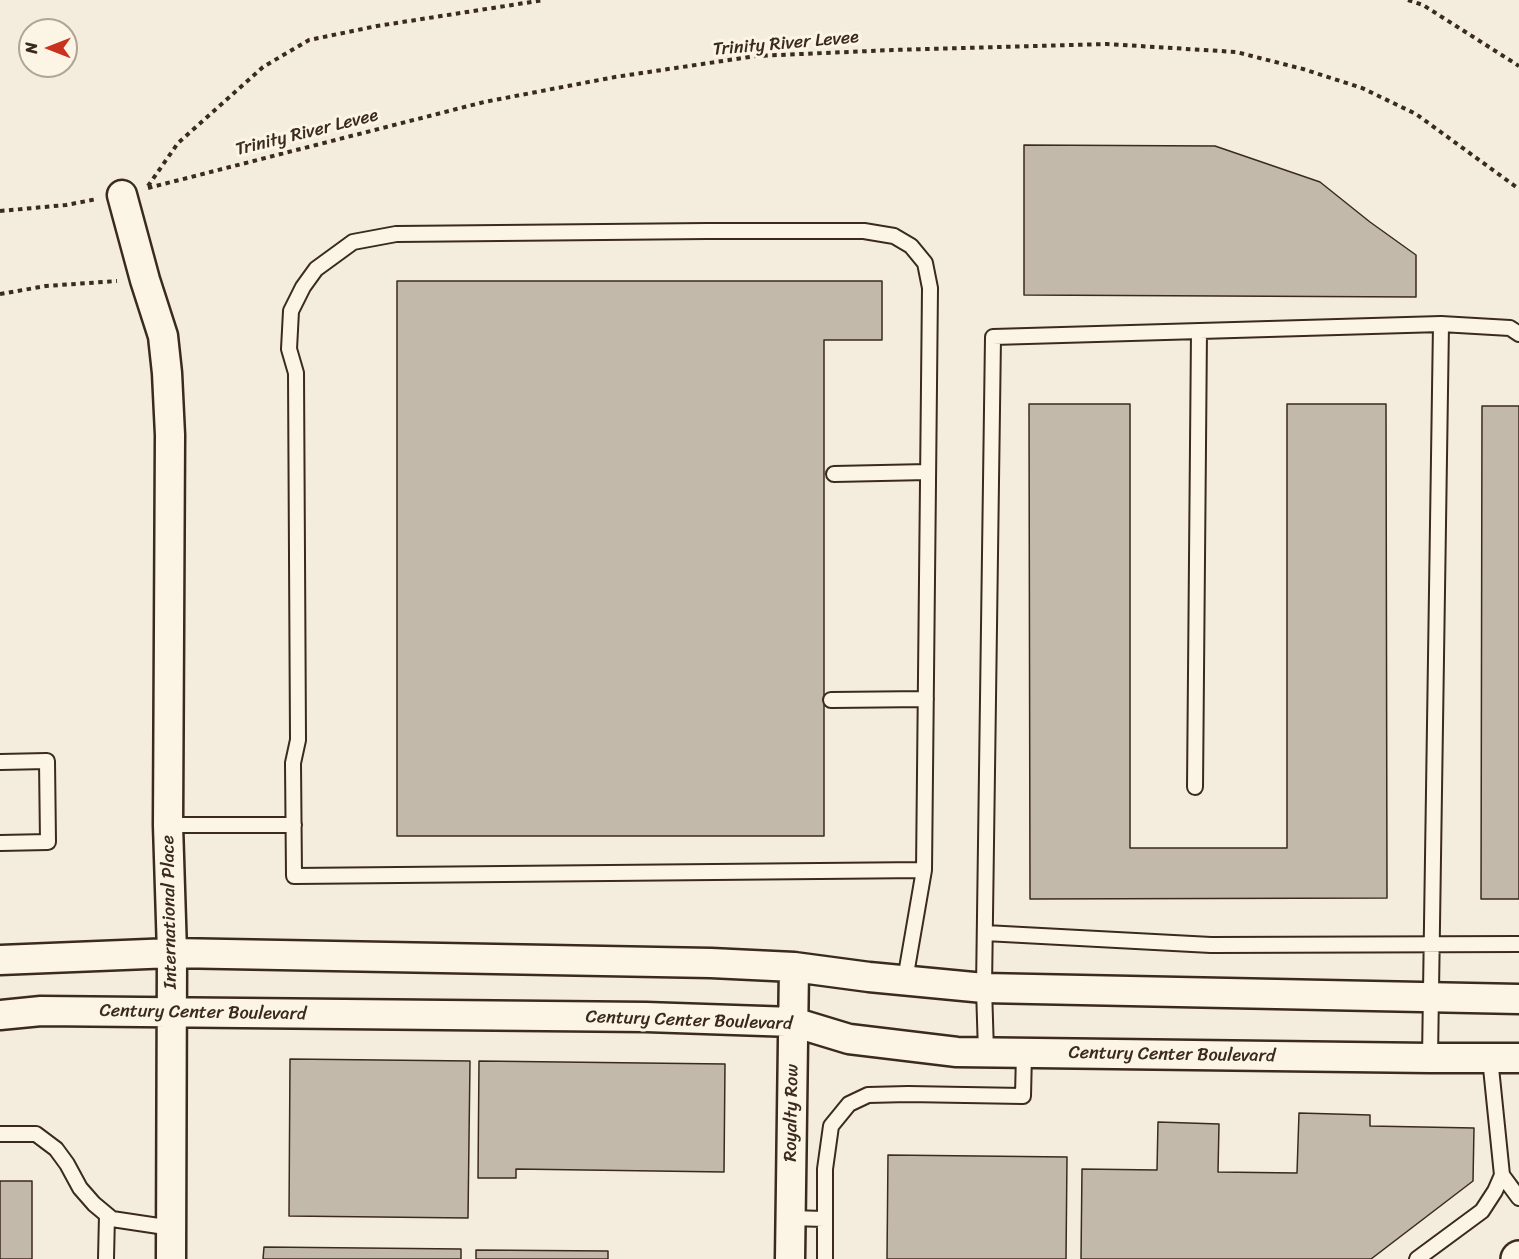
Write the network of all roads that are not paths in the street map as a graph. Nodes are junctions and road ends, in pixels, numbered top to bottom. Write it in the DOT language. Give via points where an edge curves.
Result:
graph roads {
  1 [pos="134,192"];
  2 [pos="1441,324"];
  3 [pos="1199,331"];
  4 [pos="1519,334"];
  5 [pos="928,472"];
  6 [pos="834,474"];
  7 [pos="926,699"];
  8 [pos="831,700"];
  9 [pos="0,762"];
  10 [pos="1194,787"];
  11 [pos="168,825"];
  12 [pos="294,825"];
  13 [pos="0,843"];
  14 [pos="924,870"];
  15 [pos="985,933"];
  16 [pos="1519,944"];
  17 [pos="1432,945"];
  18 [pos="172,953"];
  19 [pos="0,960"];
  20 [pos="794,967"];
  21 [pos="905,980"];
  22 [pos="984,988"];
  23 [pos="1432,998"];
  24 [pos="1519,999"];
  25 [pos="171,1013"];
  26 [pos="0,1015"];
  27 [pos="793,1022"];
  28 [pos="986,1052"];
  29 [pos="1024,1053"];
  30 [pos="1430,1058"];
  31 [pos="1490,1058"];
  32 [pos="1519,1058"];
  33 [pos="0,1134"];
  34 [pos="1502,1175"];
  35 [pos="1519,1198"];
  36 [pos="107,1215"];
  37 [pos="791,1218"];
  38 [pos="824,1219"];
  39 [pos="171,1228"];
  40 [pos="106,1259"];
  41 [pos="171,1259"];
  42 [pos="790,1259"];
  43 [pos="825,1259"];
  44 [pos="1417,1259"];
  1 -- 11 [label="street, International Place" via="145,280 164,336 167,373"];
  2 -- 3 [label="lane"];
  2 -- 4 [label="lane" via="1510,328"];
  2 -- 17 [label="lane"];
  3 -- 10 [label="lane"];
  3 -- 15 [label="lane" via="993,337"];
  5 -- 6 [label="lane"];
  5 -- 7 [label="lane"];
  5 -- 12 [label="lane" via="930,288 925,263 911,246 894,236 864,231 396,234 353,242 316,269 291,311 289,349 296,374 298,740 293,763"];
  7 -- 8 [label="lane"];
  7 -- 14 [label="lane"];
  9 -- 13 [label="lane" via="47,761 48,842"];
  11 -- 12 [label="lane"];
  11 -- 18 [label="street, International Place"];
  12 -- 14 [label="lane" via="294,876"];
  14 -- 21 [label="lane"];
  15 -- 17 [label="lane" via="1211,945"];
  15 -- 22 [label="lane"];
  16 -- 17 [label="lane"];
  17 -- 23 [label="lane"];
  18 -- 19 [label="street"];
  18 -- 20 [label="street"];
  18 -- 25 [label="street, International Place"];
  20 -- 21 [label="street"];
  20 -- 27 [label="street, Royalty Row"];
  21 -- 22 [label="street"];
  22 -- 23 [label="street"];
  22 -- 28 [label="lane"];
  23 -- 24 [label="street"];
  23 -- 30 [label="lane"];
  25 -- 26 [label="street, Century Center Boulevard" via="41,1011"];
  25 -- 27 [label="street, Century Center Boulevard"];
  25 -- 39 [label="street, International Place"];
  27 -- 28 [label="street, Century Center Boulevard" via="849,1039"];
  27 -- 37 [label="street, Royalty Row"];
  28 -- 29 [label="street, Century Center Boulevard"];
  29 -- 30 [label="street, Century Center Boulevard"];
  29 -- 38 [label="lane" via="1023,1096 868,1095 849,1104 831,1126"];
  30 -- 31 [label="street, Century Center Boulevard"];
  31 -- 32 [label="street, Century Center Boulevard"];
  31 -- 34 [label="lane"];
  33 -- 36 [label="lane" via="36,1134 56,1149 80,1188"];
  34 -- 35 [label="lane"];
  34 -- 44 [label="lane" via="1482,1211"];
  36 -- 39 [label="lane"];
  36 -- 40 [label="lane"];
  37 -- 38 [label="lane"];
  37 -- 42 [label="street, Royalty Row"];
  38 -- 43 [label="lane"];
  39 -- 41 [label="street, International Place"];
}
